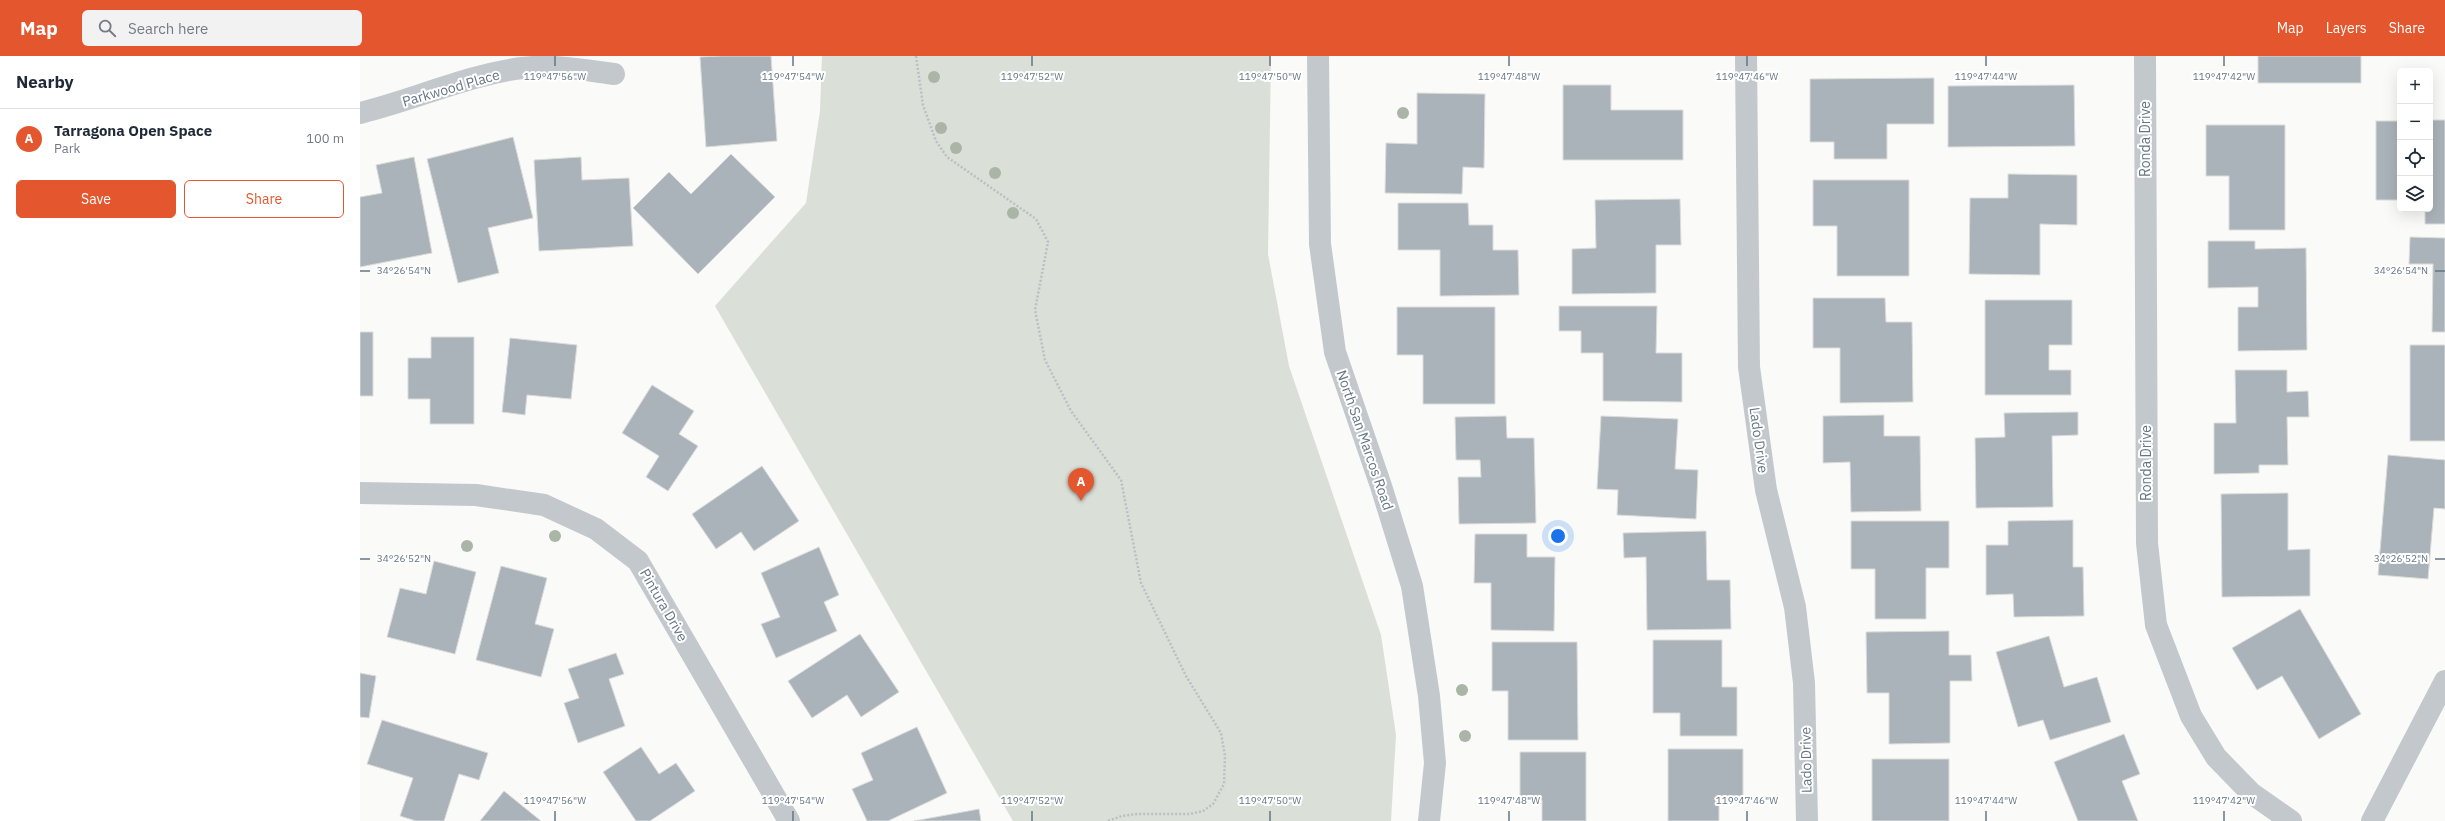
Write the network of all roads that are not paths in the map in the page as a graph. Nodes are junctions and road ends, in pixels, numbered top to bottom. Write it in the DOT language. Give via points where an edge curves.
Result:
graph roads {
  1 [pos="1318,56"];
  2 [pos="1746,56"];
  3 [pos="2145,56"];
  4 [pos="614,74"];
  5 [pos="360,113"];
  6 [pos="360,493"];
  7 [pos="2445,681"];
  8 [pos="789,821"];
  9 [pos="1429,821"];
  10 [pos="1807,821"];
  11 [pos="2292,821"];
  12 [pos="2372,821"];
  1 -- 9 [label="street, North San Marcos Road" via="1320,244 1335,352 1412,586 1430,696 1435,763"];
  2 -- 10 [label="street, Lado Drive" via="1749,367 1766,490 1795,607 1804,683"];
  3 -- 11 [label="street, Ronda Drive" via="2147,542 2156,625 2191,716 2216,757 2251,793"];
  4 -- 5 [label="street, Parkwood Place" via="557,67 522,68 458,83"];
  6 -- 8 [label="street, Pintura Drive" via="476,495 544,505 596,528 638,561"];
  7 -- 12 [label="street"];
}
